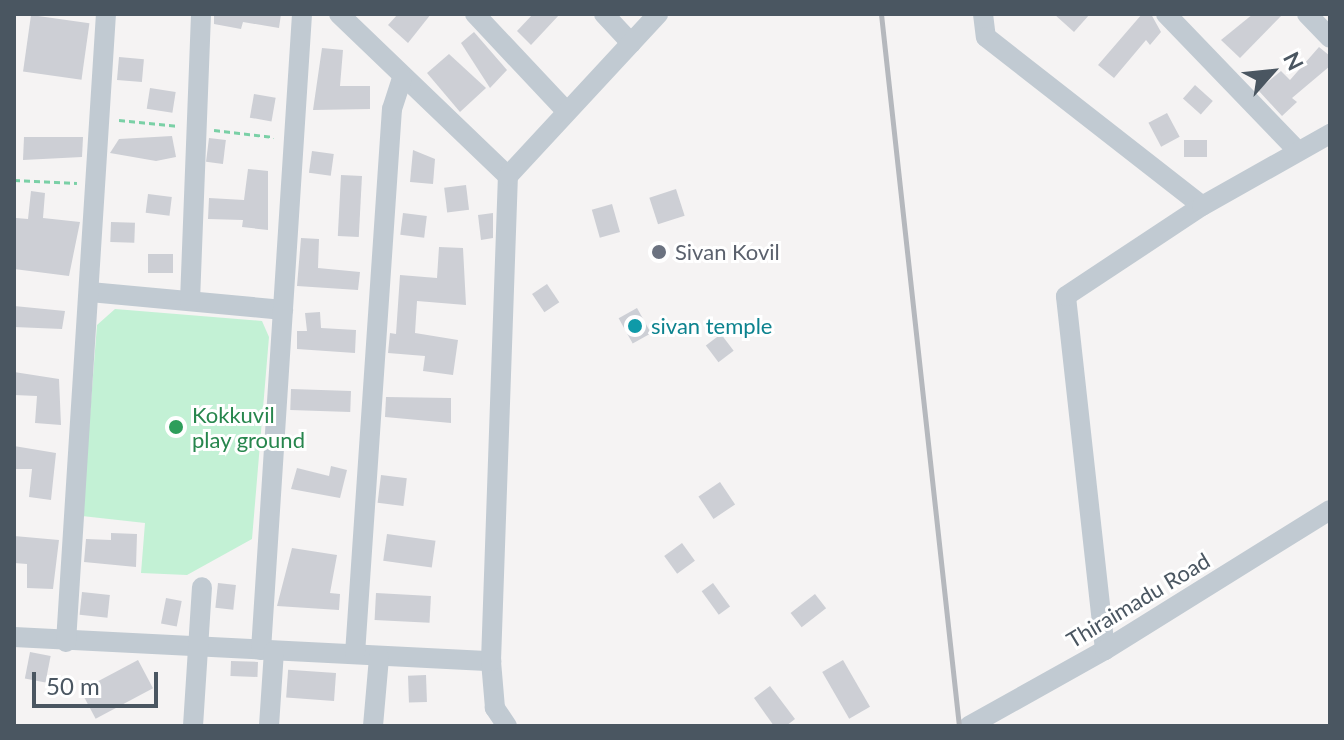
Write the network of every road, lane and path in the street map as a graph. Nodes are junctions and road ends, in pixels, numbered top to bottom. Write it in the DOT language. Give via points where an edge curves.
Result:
graph roads {
  1 [pos="106,14"];
  2 [pos="201,14"];
  3 [pos="302,14"];
  4 [pos="475,14"];
  5 [pos="604,14"];
  6 [pos="658,14"];
  7 [pos="983,14"];
  8 [pos="1166,14"];
  9 [pos="1307,14"];
  10 [pos="341,15"];
  11 [pos="1330,38"];
  12 [pos="631,43"];
  13 [pos="402,79"];
  14 [pos="567,112"];
  15 [pos="1330,134"];
  16 [pos="1298,151"];
  17 [pos="508,176"];
  18 [pos="14,180"];
  19 [pos="97,185"];
  20 [pos="1202,206"];
  21 [pos="90,292"];
  22 [pos="190,301"];
  23 [pos="283,310"];
  24 [pos="1330,510"];
  25 [pos="202,587"];
  26 [pos="14,637"];
  27 [pos="66,642"];
  28 [pos="200,648"];
  29 [pos="267,650"];
  30 [pos="1105,650"];
  31 [pos="355,654"];
  32 [pos="379,657"];
  33 [pos="491,661"];
  34 [pos="193,726"];
  35 [pos="269,726"];
  36 [pos="374,726"];
  37 [pos="507,726"];
  38 [pos="969,726"];
  1 -- 19 [label="street"];
  2 -- 22 [label="street"];
  3 -- 23 [label="street"];
  4 -- 14 [label="street"];
  5 -- 12 [label="street"];
  6 -- 12 [label="street"];
  7 -- 20 [label="street" via="986,37"];
  8 -- 16 [label="street"];
  9 -- 11 [label="street"];
  10 -- 13 [label="street"];
  12 -- 14 [label="street"];
  13 -- 17 [label="street"];
  13 -- 31 [label="street" via="392,109"];
  14 -- 17 [label="street"];
  15 -- 16 [label="street"];
  16 -- 20 [label="street"];
  17 -- 33 [label="street"];
  18 -- 19 [label="path"];
  19 -- 21 [label="street"];
  20 -- 30 [label="street" via="1066,296"];
  21 -- 22 [label="street"];
  21 -- 27 [label="street"];
  22 -- 23 [label="street"];
  23 -- 29 [label="street"];
  24 -- 30 [label="street, Thiraimadu Road"];
  25 -- 28 [label="street"];
  26 -- 27 [label="street"];
  27 -- 28 [label="street"];
  28 -- 29 [label="street"];
  28 -- 34 [label="street"];
  29 -- 31 [label="street"];
  29 -- 35 [label="street"];
  30 -- 38 [label="street, Thiraimadu Road"];
  31 -- 32 [label="street"];
  32 -- 33 [label="street"];
  32 -- 36 [label="street"];
  33 -- 37 [label="street" via="495,708"];
}
